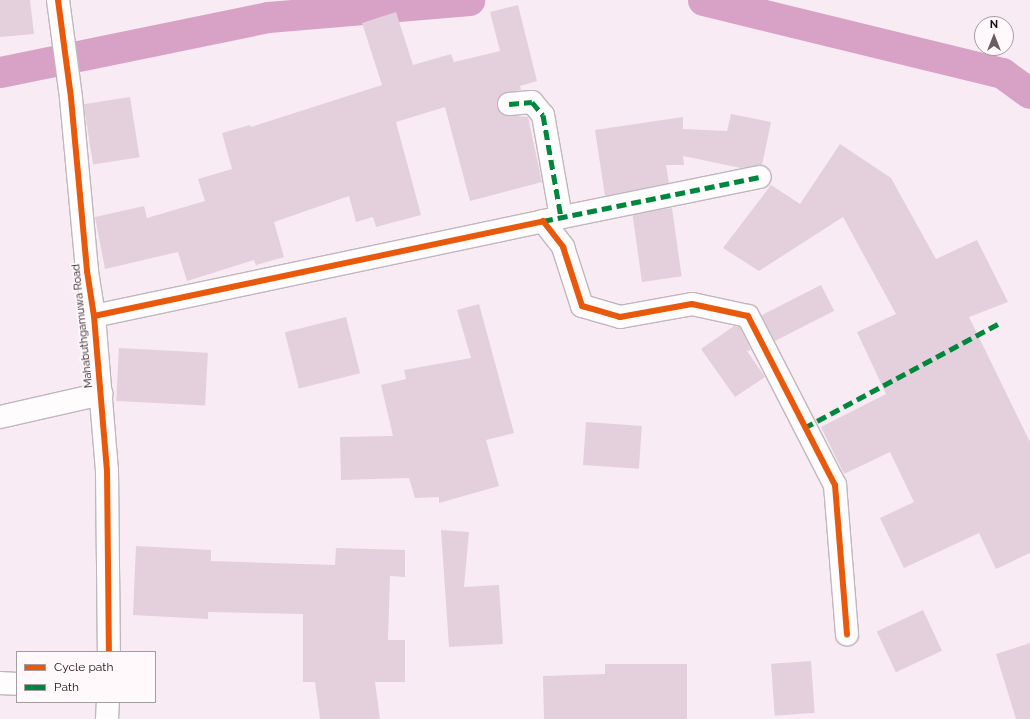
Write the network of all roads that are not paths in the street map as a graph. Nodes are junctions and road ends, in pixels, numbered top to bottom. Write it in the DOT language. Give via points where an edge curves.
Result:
graph roads {
  1 [pos="58,0"];
  2 [pos="509,104"];
  3 [pos="760,177"];
  4 [pos="552,219"];
  5 [pos="94,316"];
  6 [pos="101,394"];
  7 [pos="0,417"];
  8 [pos="847,635"];
  9 [pos="109,651"];
  10 [pos="0,683"];
  11 [pos="16,684"];
  12 [pos="108,703"];
  13 [pos="107,719"];
  1 -- 5 [label="street, Mahabuthgamuwa Road"];
  2 -- 4 [label="street" via="532,102 543,116"];
  3 -- 4 [label="street"];
  4 -- 5 [label="street"];
  4 -- 8 [label="street" via="582,306 620,317 692,304 748,316 835,485"];
  5 -- 6 [label="street, Mahabuthgamuwa Road"];
  6 -- 7 [label="street"];
  6 -- 9 [label="street, Mahabuthgamuwa Road" via="107,470"];
  10 -- 11 [label="street"];
  12 -- 13 [label="street"];
}
